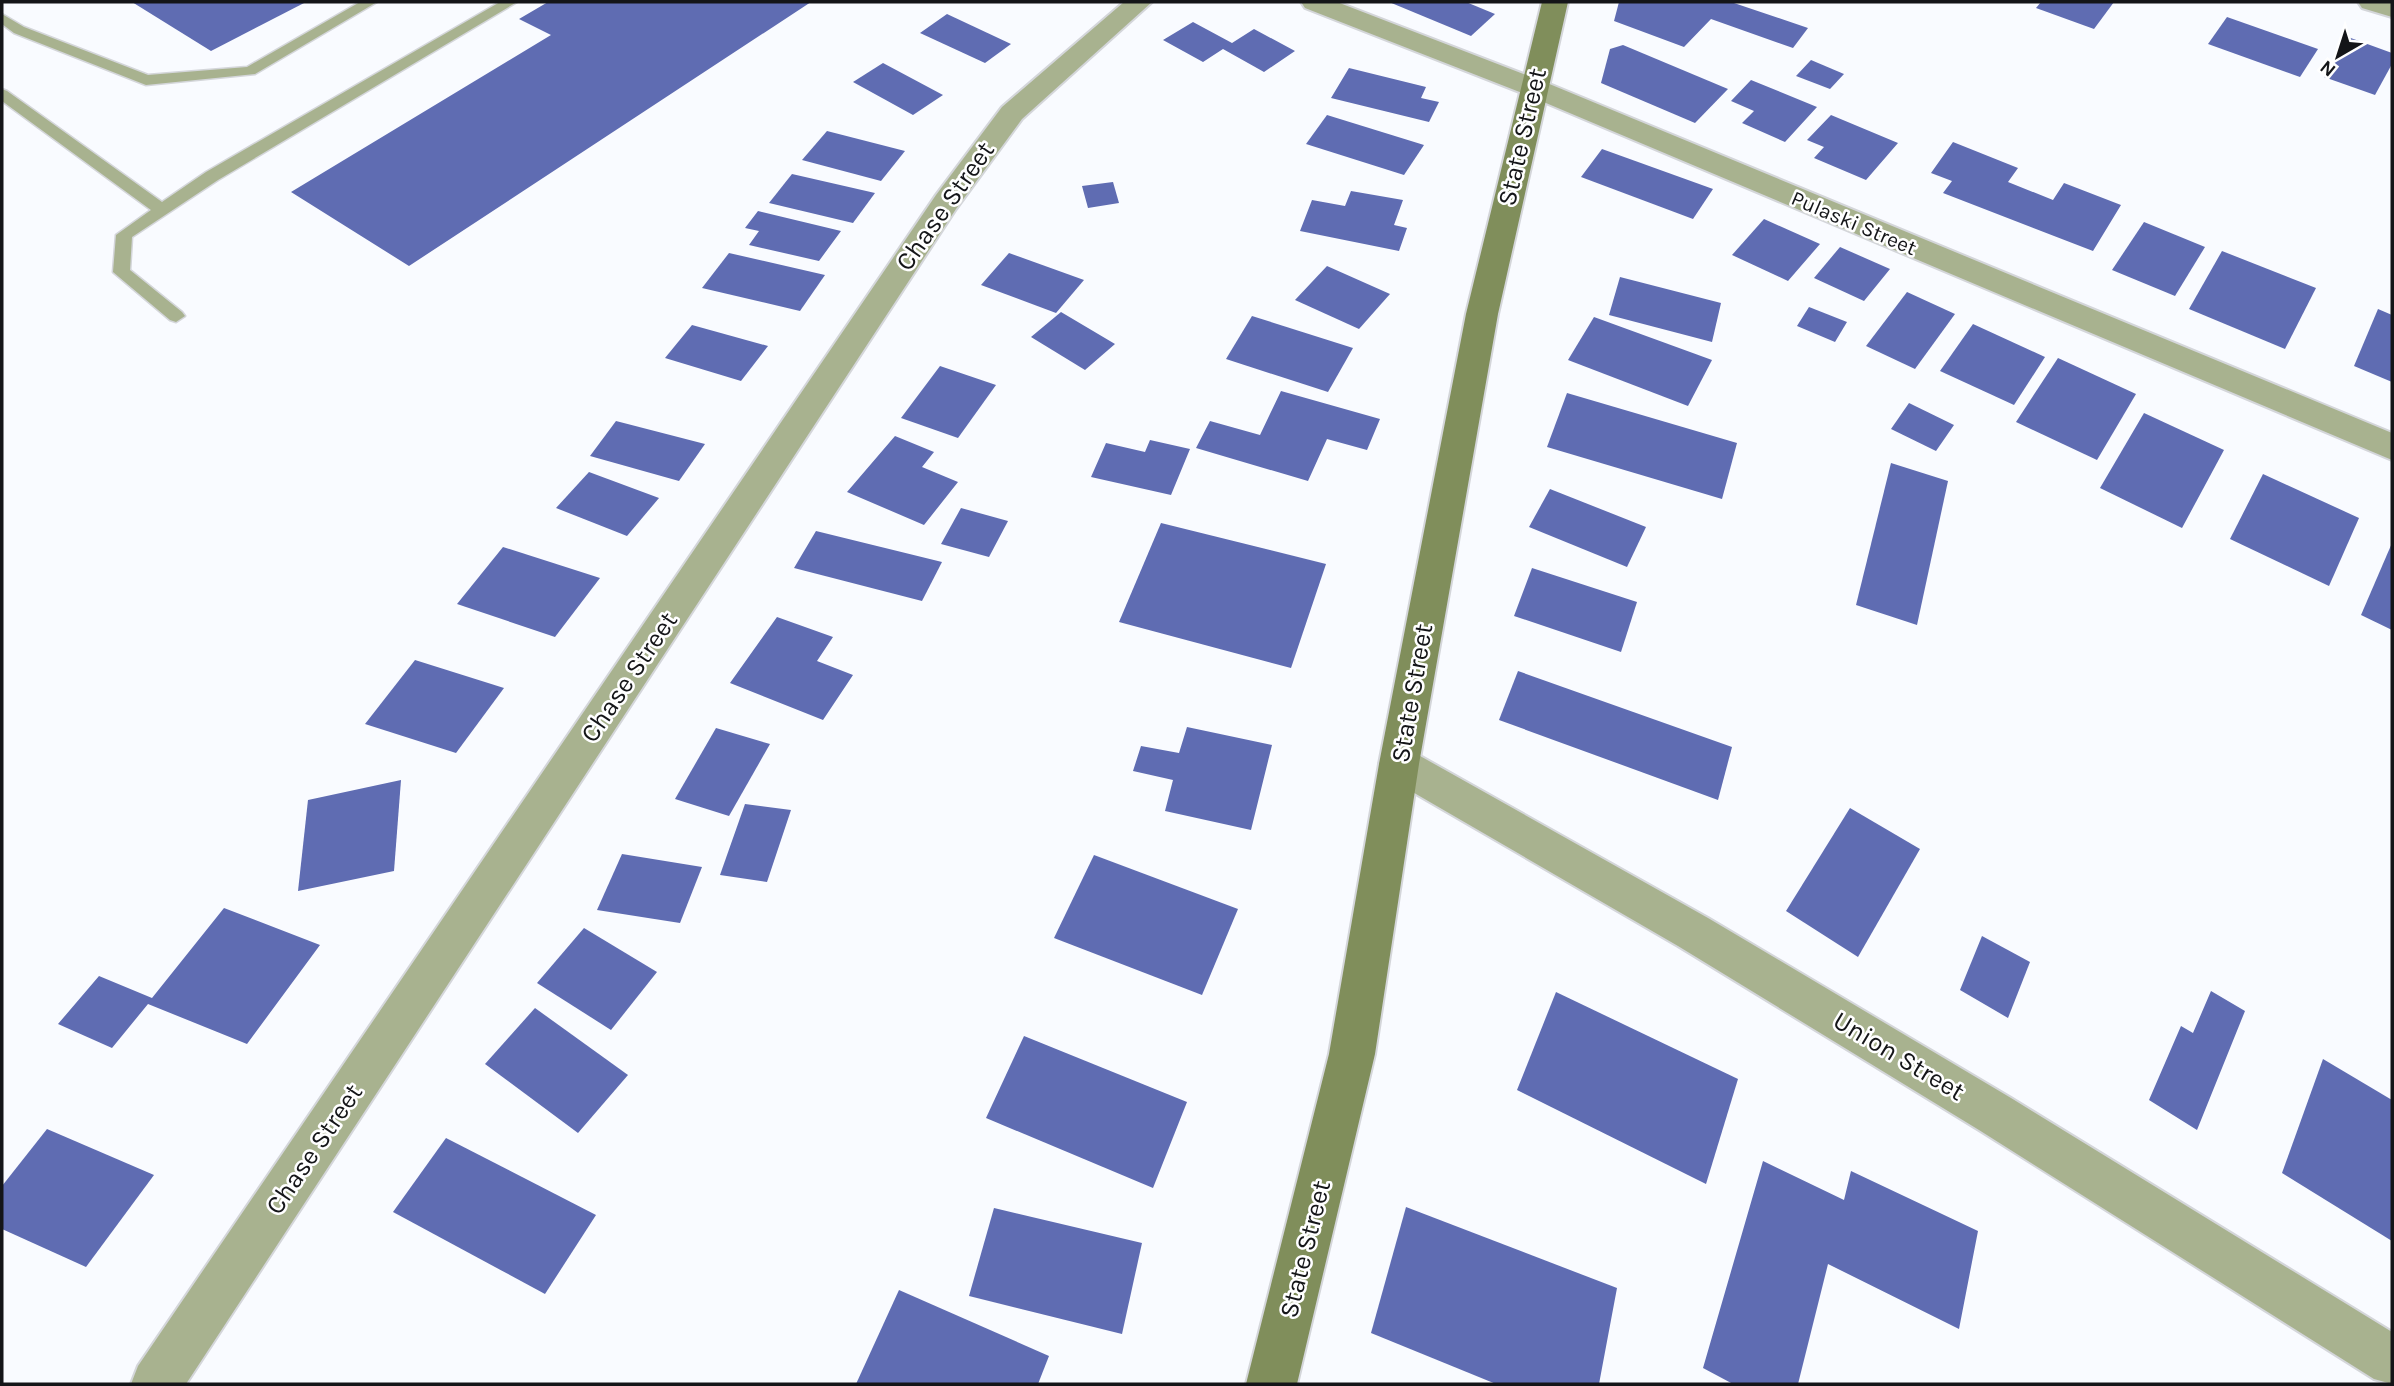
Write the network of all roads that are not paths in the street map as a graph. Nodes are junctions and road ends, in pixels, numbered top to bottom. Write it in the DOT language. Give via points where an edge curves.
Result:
graph roads {
  1 [pos="370,2"];
  2 [pos="510,2"];
  3 [pos="1139,2"];
  4 [pos="1314,2"];
  5 [pos="1555,2"];
  6 [pos="2371,2"];
  7 [pos="2392,9"];
  8 [pos="2,18"];
  9 [pos="1536,89"];
  10 [pos="2,94"];
  11 [pos="162,210"];
  12 [pos="176,316"];
  13 [pos="2392,447"];
  14 [pos="1399,764"];
  15 [pos="2392,1361"];
  16 [pos="156,1384"];
  17 [pos="1271,1384"];
  1 -- 8 [label="lane" via="250,71 146,80 19,30"];
  2 -- 11 [label="lane" via="212,176"];
  3 -- 16 [label="street, Chase Street" via="1012,113 946,202"];
  4 -- 9 [label="street, Pulaski Street"];
  5 -- 9 [label="main road, State Street"];
  6 -- 7 [label="street"];
  9 -- 13 [label="street, Pulaski Street"];
  9 -- 14 [label="main road, State Street" via="1482,314"];
  10 -- 11 [label="lane"];
  11 -- 12 [label="lane" via="124,235 121,272"];
  14 -- 15 [label="street, Union Street" via="1693,932"];
  14 -- 17 [label="main road, State Street" via="1352,1054"];
}
